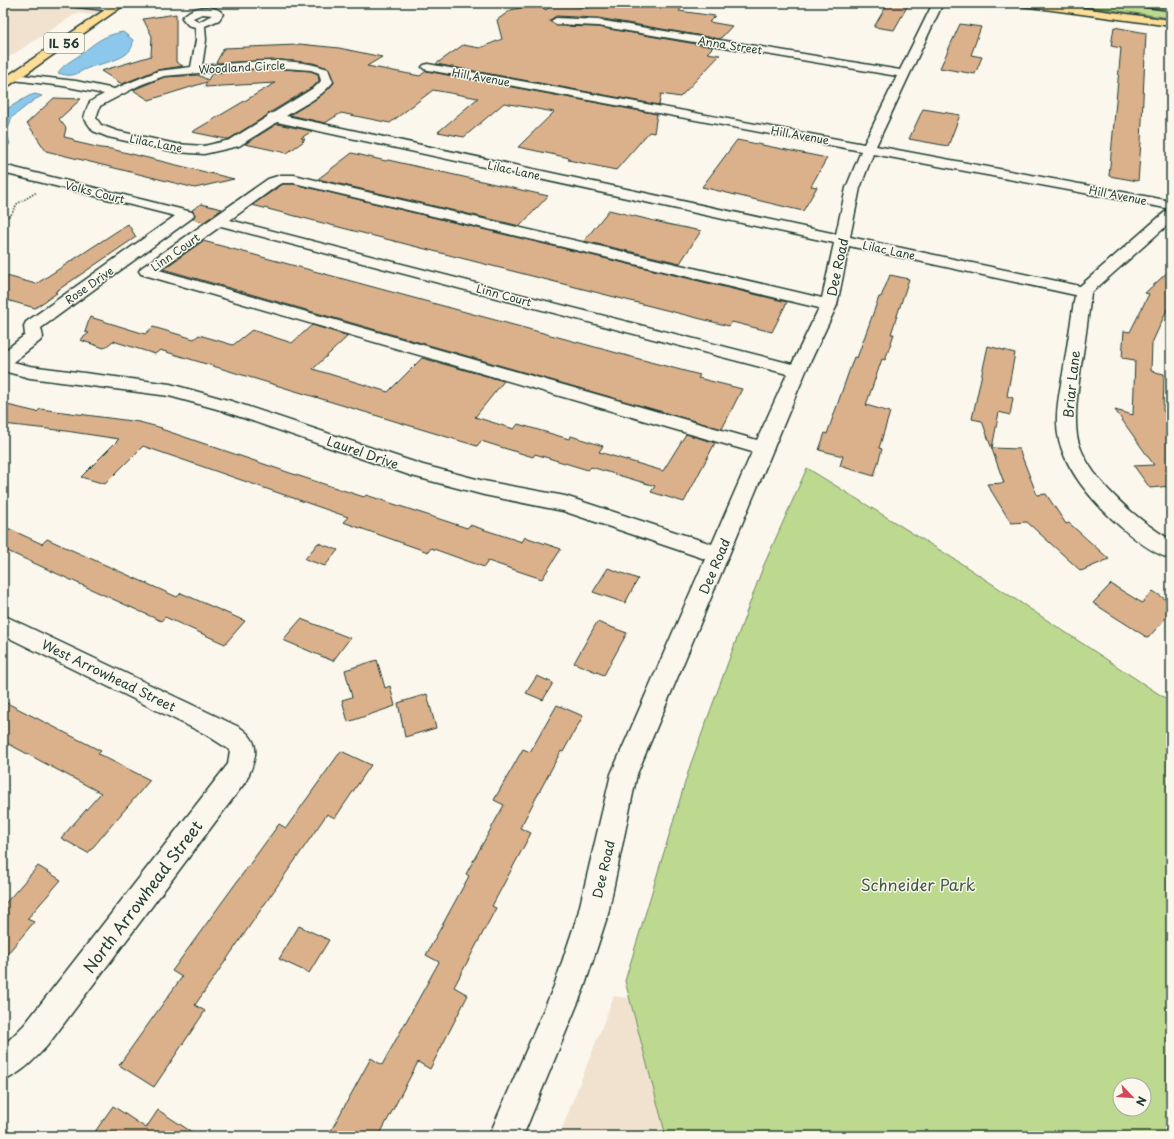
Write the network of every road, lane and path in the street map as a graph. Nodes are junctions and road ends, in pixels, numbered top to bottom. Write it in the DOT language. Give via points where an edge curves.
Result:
graph roads {
  1 [pos="69,3"];
  2 [pos="938,3"];
  3 [pos="1022,3"];
  4 [pos="99,5"];
  5 [pos="118,6"];
  6 [pos="556,21"];
  7 [pos="1171,23"];
  8 [pos="200,26"];
  9 [pos="428,67"];
  10 [pos="196,70"];
  11 [pos="904,74"];
  12 [pos="8,80"];
  13 [pos="113,93"];
  14 [pos="273,117"];
  15 [pos="870,148"];
  16 [pos="3,169"];
  17 [pos="38,192"];
  18 [pos="1171,204"];
  19 [pos="1171,214"];
  20 [pos="188,216"];
  21 [pos="3,219"];
  22 [pos="219,221"];
  23 [pos="843,240"];
  24 [pos="1083,292"];
  25 [pos="829,306"];
  26 [pos="3,361"];
  27 [pos="3,365"];
  28 [pos="797,371"];
  29 [pos="764,449"];
  30 [pos="1171,551"];
  31 [pos="719,555"];
  32 [pos="3,624"];
  33 [pos="214,726"];
  34 [pos="3,1065"];
  35 [pos="506,1136"];
  1 -- 4 [label="street"];
  2 -- 11 [label="street, Dee Road"];
  3 -- 7 [label="main road"];
  4 -- 5 [label="street"];
  5 -- 12 [label="main road, IL 56"];
  6 -- 11 [label="street, Anna Street" via="598,24"];
  8 -- 10 [label="street" via="201,40"];
  9 -- 15 [label="street, Hill Avenue"];
  10 -- 13 [label="street, Woodland Circle" via="162,73"];
  10 -- 14 [label="street, Woodland Circle" via="287,64 312,66 324,71 327,82 319,90"];
  11 -- 15 [label="street, Dee Road"];
  12 -- 13 [label="street" via="62,81"];
  13 -- 14 [label="street, Lilac Lane" via="94,104 90,118 97,128 176,148 204,150 234,143"];
  14 -- 23 [label="street, Lilac Lane"];
  15 -- 18 [label="street, Hill Avenue"];
  15 -- 23 [label="street, Dee Road" via="853,188"];
  16 -- 20 [label="street, Volks Court"];
  17 -- 21 [label="path" via="17,204 11,215"];
  19 -- 24 [label="street"];
  20 -- 26 [label="street, Rose Drive" via="32,326 34,337"];
  22 -- 25 [label="street" via="273,182 294,179"];
  22 -- 28 [label="street, Linn Court"];
  22 -- 29 [label="street, Linn Court" via="147,271"];
  23 -- 24 [label="street, Lilac Lane"];
  23 -- 25 [label="street, Dee Road"];
  24 -- 30 [label="street, Briar Lane" via="1066,412 1068,437 1077,460 1106,502 1147,537"];
  25 -- 28 [label="street, Dee Road"];
  27 -- 31 [label="street, Laurel Drive" via="30,372 170,390 224,405 419,471 484,488 565,504"];
  28 -- 29 [label="street, Dee Road"];
  29 -- 31 [label="street, Dee Road"];
  31 -- 35 [label="street, Dee Road" via="624,774 593,914 569,988"];
  32 -- 33 [label="street, West Arrowhead Street"];
  33 -- 34 [label="street, North Arrowhead Street" via="240,741 243,756 237,772 36,1035 16,1056"];
}
